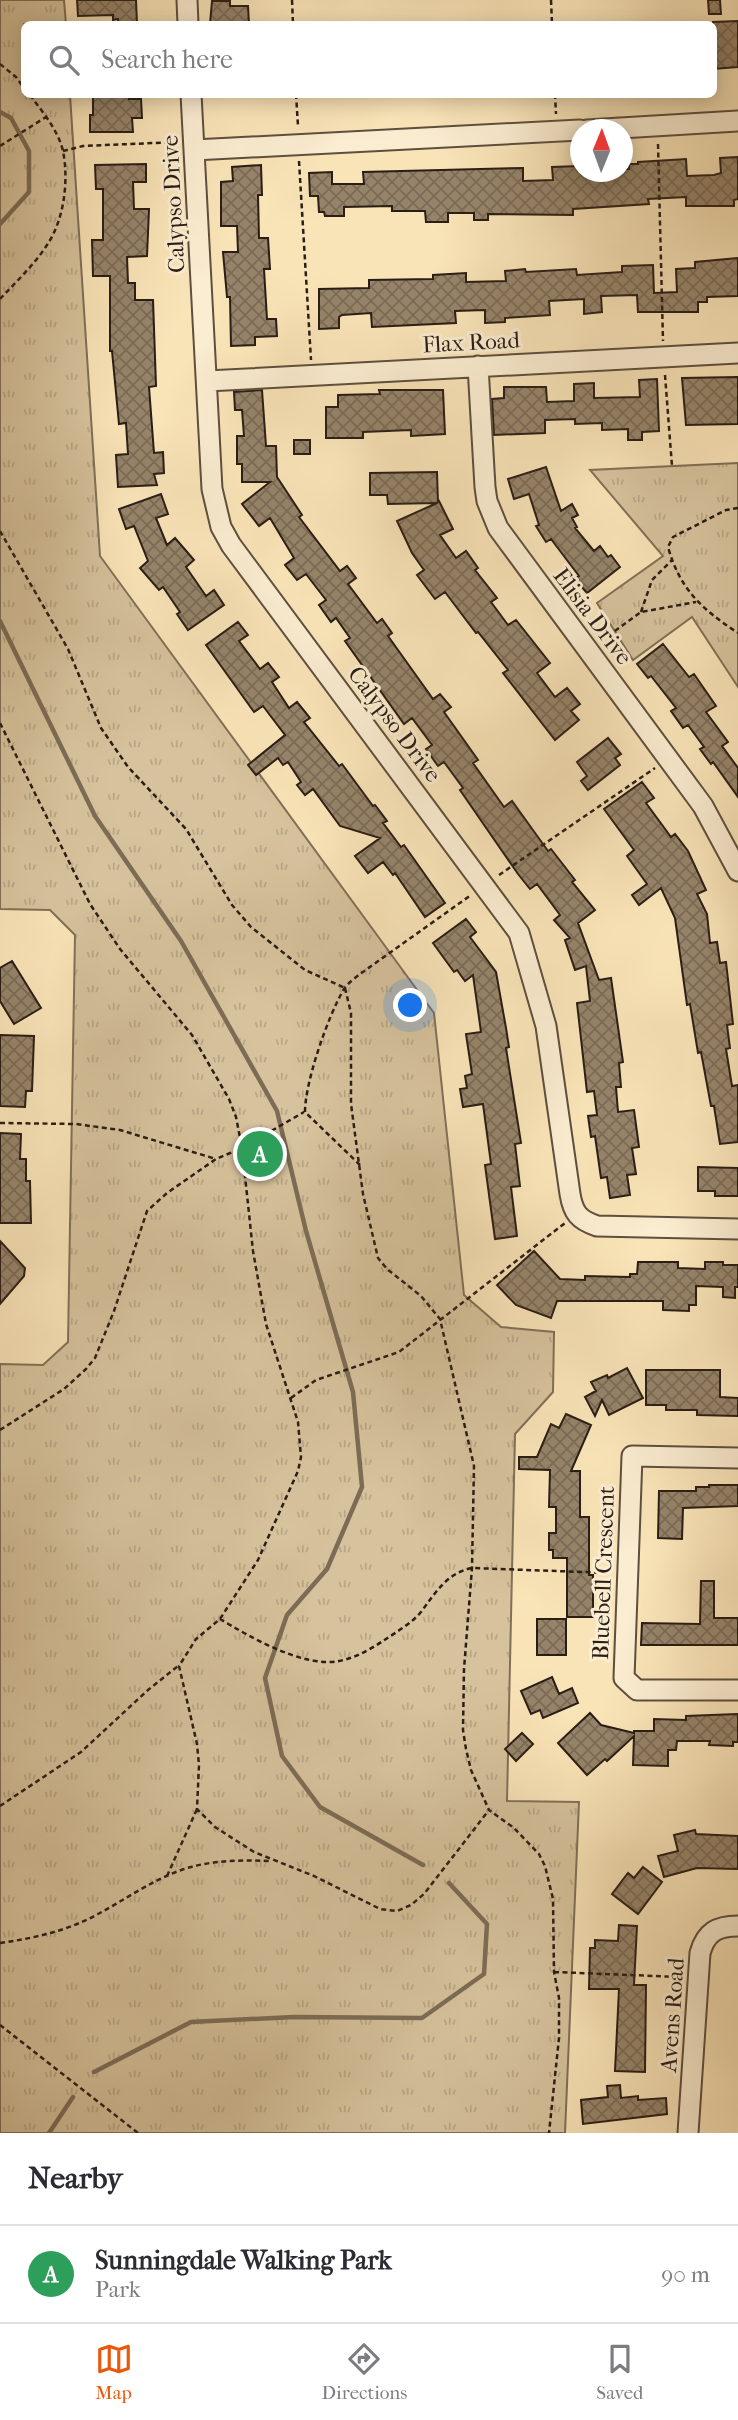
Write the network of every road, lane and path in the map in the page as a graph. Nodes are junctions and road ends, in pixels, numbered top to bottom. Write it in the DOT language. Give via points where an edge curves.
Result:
graph roads {
  1 [pos="187,0"];
  2 [pos="292,0"];
  3 [pos="551,0"];
  4 [pos="188,21"];
  5 [pos="293,21"];
  6 [pos="552,21"];
  7 [pos="0,64"];
  8 [pos="21,84"];
  9 [pos="32,98"];
  10 [pos="191,98"];
  11 [pos="296,98"];
  12 [pos="46,117"];
  13 [pos="738,121"];
  14 [pos="657,126"];
  15 [pos="633,127"];
  16 [pos="570,131"];
  17 [pos="298,145"];
  18 [pos="0,146"];
  19 [pos="194,150"];
  20 [pos="63,151"];
  21 [pos="0,299"];
  22 [pos="738,353"];
  23 [pos="664,356"];
  24 [pos="478,366"];
  25 [pos="312,376"];
  26 [pos="207,381"];
  27 [pos="672,466"];
  28 [pos="738,508"];
  29 [pos="0,531"];
  30 [pos="672,560"];
  31 [pos="696,602"];
  32 [pos="641,612"];
  33 [pos="738,633"];
  34 [pos="608,635"];
  35 [pos="0,723"];
  36 [pos="668,758"];
  37 [pos="738,870"];
  38 [pos="484,886"];
  39 [pos="345,988"];
  40 [pos="305,1112"];
  41 [pos="0,1123"];
  42 [pos="242,1148"];
  43 [pos="216,1159"];
  44 [pos="360,1165"];
  45 [pos="576,1215"];
  46 [pos="738,1229"];
  47 [pos="440,1319"];
  48 [pos="292,1398"];
  49 [pos="0,1430"];
  50 [pos="738,1458"];
  51 [pos="472,1568"];
  52 [pos="628,1574"];
  53 [pos="220,1619"];
  54 [pos="179,1665"];
  55 [pos="738,1690"];
  56 [pos="0,1807"];
  57 [pos="197,1809"];
  58 [pos="489,1810"];
  59 [pos="273,1861"];
  60 [pos="167,1876"];
  61 [pos="738,1926"];
  62 [pos="0,1942"];
  63 [pos="554,1972"];
  64 [pos="699,1978"];
  65 [pos="0,2025"];
  66 [pos="138,2133"];
  67 [pos="549,2133"];
  68 [pos="688,2133"];
  1 -- 4 [label="street"];
  2 -- 5 [label="path"];
  3 -- 6 [label="path"];
  7 -- 8 [label="path"];
  9 -- 12 [label="path"];
  10 -- 19 [label="street, Calypso Drive"];
  11 -- 17 [label="path"];
  12 -- 18 [label="path"];
  12 -- 20 [label="path"];
  13 -- 14 [label="street"];
  14 -- 15 [label="street"];
  14 -- 23 [label="path"];
  16 -- 17 [label="street"];
  17 -- 19 [label="street"];
  17 -- 25 [label="path"];
  19 -- 20 [label="path" via="178,142"];
  19 -- 26 [label="street, Calypso Drive"];
  20 -- 21 [label="path" via="64,196 56,228 40,255"];
  22 -- 23 [label="street, Flax Road"];
  23 -- 24 [label="street, Flax Road"];
  23 -- 27 [label="path"];
  24 -- 25 [label="street, Flax Road"];
  24 -- 36 [label="street, Elisia Drive" via="485,487 498,528"];
  25 -- 26 [label="street, Flax Road"];
  26 -- 38 [label="street, Calypso Drive" via="212,489 221,527"];
  28 -- 30 [label="path" via="673,537 668,547"];
  29 -- 39 [label="path" via="68,649 101,728 128,767 186,829 232,905 251,927 305,970"];
  30 -- 31 [label="path"];
  30 -- 32 [label="path" via="652,580"];
  31 -- 32 [label="path"];
  31 -- 33 [label="path"];
  32 -- 34 [label="path"];
  35 -- 42 [label="path" via="90,904 192,1035 222,1084 236,1117"];
  36 -- 37 [label="street, Elisia Drive" via="704,806"];
  36 -- 38 [label="path"];
  38 -- 39 [label="path"];
  38 -- 45 [label="street, Calypso Drive" via="519,933 545,1026"];
  39 -- 40 [label="path" via="309,1078"];
  39 -- 44 [label="path" via="351,1013 351,1104"];
  40 -- 42 [label="path"];
  40 -- 44 [label="path"];
  41 -- 43 [label="path" via="111,1128"];
  42 -- 43 [label="path"];
  42 -- 48 [label="path" via="266,1324"];
  43 -- 49 [label="path" via="147,1211 95,1358 64,1389"];
  44 -- 47 [label="path" via="378,1258"];
  45 -- 46 [label="street" via="597,1226"];
  45 -- 47 [label="path"];
  47 -- 48 [label="path" via="406,1348 328,1375"];
  47 -- 51 [label="path" via="474,1466"];
  48 -- 53 [label="path" via="301,1439 296,1478 258,1560"];
  50 -- 52 [label="street, Bluebell Crescent" via="632,1456"];
  51 -- 52 [label="path"];
  51 -- 53 [label="path" via="447,1579 404,1627 368,1650 337,1662 318,1662 262,1644"];
  51 -- 58 [label="path" via="463,1730 471,1770"];
  52 -- 55 [label="street, Bluebell Crescent" via="624,1678 637,1690"];
  53 -- 54 [label="path" via="196,1639"];
  54 -- 56 [label="path" via="81,1752"];
  54 -- 57 [label="path" via="197,1745"];
  57 -- 59 [label="path" via="228,1836"];
  57 -- 60 [label="path"];
  58 -- 59 [label="path" via="424,1894 397,1911 380,1909"];
  58 -- 63 [label="path" via="529,1842 545,1866 553,1899"];
  59 -- 60 [label="path" via="220,1862"];
  60 -- 62 [label="path" via="81,1923 47,1935"];
  61 -- 64 [label="street, Avens Road" via="720,1928 703,1942"];
  63 -- 64 [label="path"];
  63 -- 67 [label="path" via="559,2038"];
  64 -- 68 [label="street, Avens Road"];
  65 -- 66 [label="path"];
}
